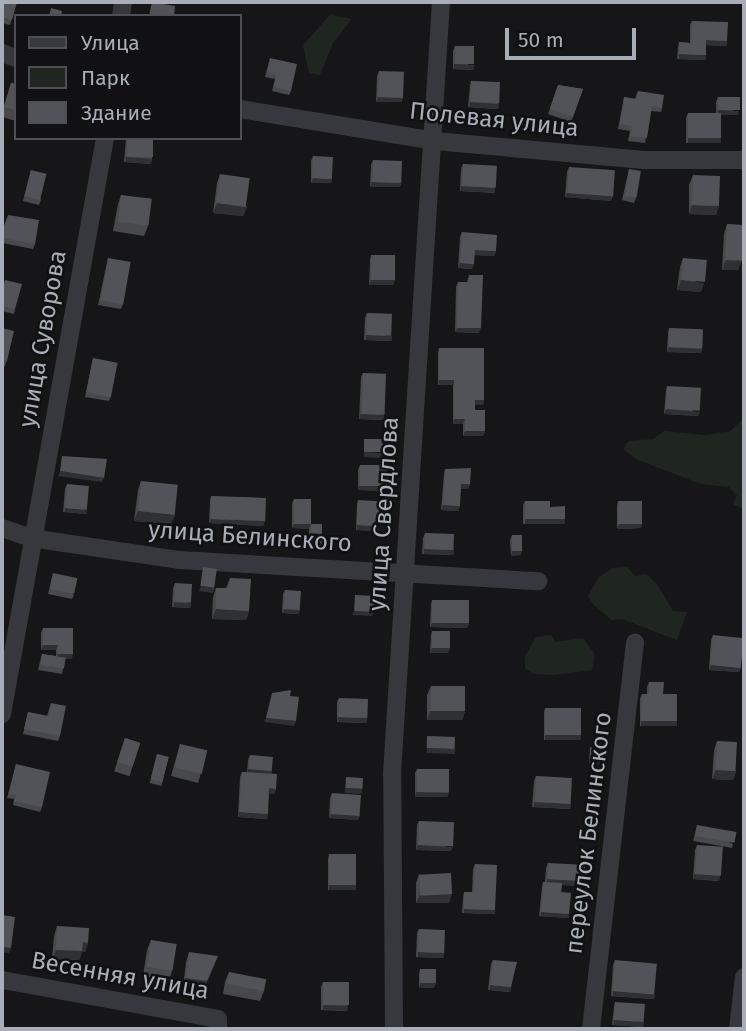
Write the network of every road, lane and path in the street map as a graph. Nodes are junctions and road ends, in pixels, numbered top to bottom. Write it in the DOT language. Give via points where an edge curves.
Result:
graph roads {
  1 [pos="441,2"];
  2 [pos="242,109"];
  3 [pos="105,140"];
  4 [pos="435,141"];
  5 [pos="744,160"];
  6 [pos="2,528"];
  7 [pos="31,538"];
  8 [pos="405,573"];
  9 [pos="538,581"];
  10 [pos="635,642"];
  11 [pos="2,713"];
  12 [pos="744,977"];
  13 [pos="2,980"];
  14 [pos="218,1029"];
  15 [pos="394,1029"];
  16 [pos="591,1029"];
  17 [pos="738,1029"];
  1 -- 4 [label="street, улица Свердлова"];
  2 -- 4 [label="street, Полевая улица"];
  3 -- 7 [label="street, улица Суворова"];
  4 -- 5 [label="street, Полевая улица" via="644,160"];
  4 -- 8 [label="street, улица Свердлова"];
  6 -- 7 [label="street, улица Белинского"];
  7 -- 8 [label="street, улица Белинского" via="180,559"];
  7 -- 11 [label="street, улица Суворова"];
  8 -- 9 [label="street, улица Белинского"];
  8 -- 15 [label="street, улица Свердлова" via="391,774"];
  10 -- 16 [label="street, переулок Белинского"];
  12 -- 17 [label="street"];
  13 -- 14 [label="street, Весенняя улица" via="218,1019"];
}
